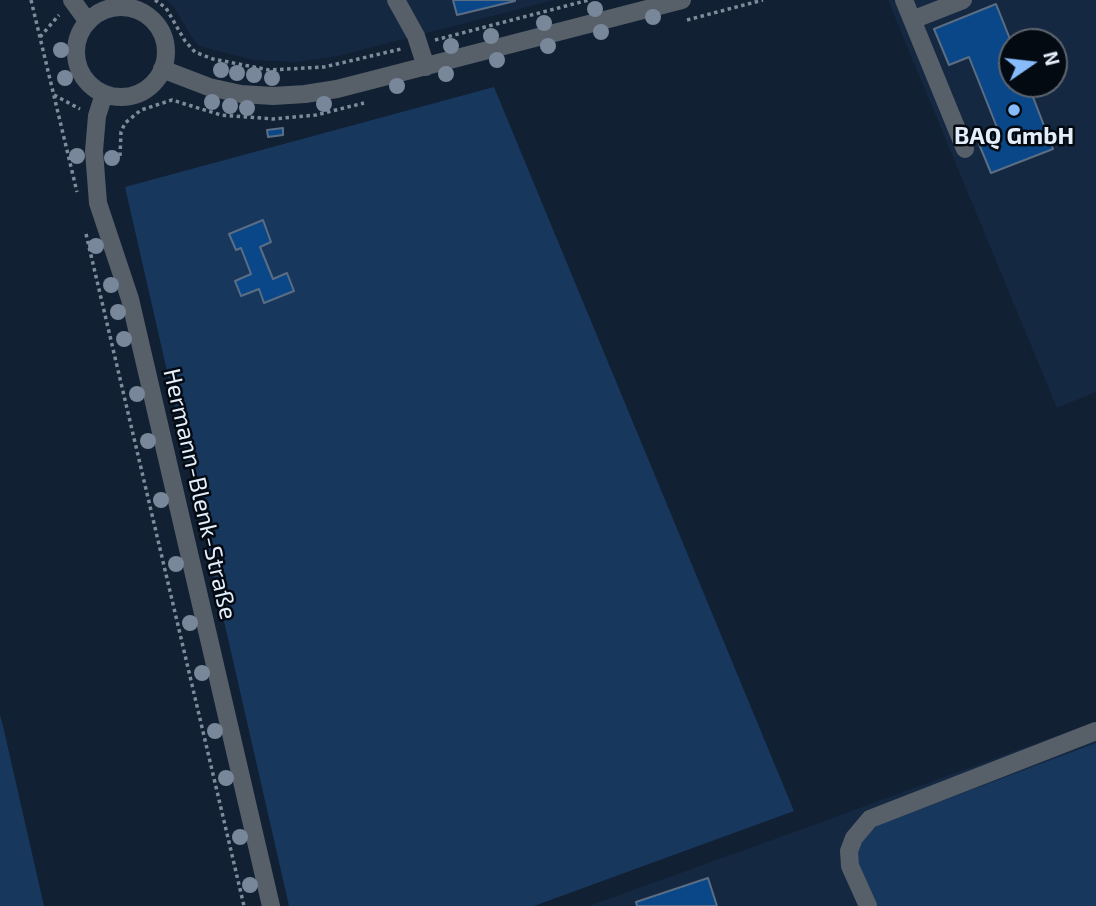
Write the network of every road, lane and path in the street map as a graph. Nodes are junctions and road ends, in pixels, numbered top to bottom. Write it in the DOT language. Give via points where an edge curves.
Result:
graph roads {
  1 [pos="31,0"];
  2 [pos="73,0"];
  3 [pos="155,0"];
  4 [pos="396,0"];
  5 [pos="589,0"];
  6 [pos="682,0"];
  7 [pos="904,0"];
  8 [pos="963,0"];
  9 [pos="912,20"];
  10 [pos="88,22"];
  11 [pos="40,37"];
  12 [pos="419,44"];
  13 [pos="426,67"];
  14 [pos="162,69"];
  15 [pos="104,94"];
  16 [pos="178,100"];
  17 [pos="965,149"];
  18 [pos="120,156"];
  19 [pos="79,204"];
  20 [pos="86,231"];
  21 [pos="1096,731"];
  22 [pos="244,906"];
  23 [pos="271,906"];
  24 [pos="868,906"];
  1 -- 11 [label="path"];
  2 -- 10 [label="street"];
  2 -- 11 [label="path"];
  3 -- 12 [label="path" via="166,8 195,52 269,70 350,63"];
  4 -- 12 [label="street"];
  5 -- 12 [label="path"];
  6 -- 13 [label="street"];
  7 -- 9 [label="street"];
  8 -- 9 [label="street"];
  9 -- 17 [label="street"];
  10 -- 14 [label="street" via="118,8 149,18 165,47"];
  10 -- 15 [label="street" via="78,41 77,62 87,82"];
  11 -- 19 [label="path"];
  12 -- 13 [label="street"];
  13 -- 14 [label="street" via="337,89 273,96 209,87"];
  14 -- 15 [label="street" via="151,85 134,95"];
  15 -- 23 [label="street, Hermann-Blenk-Straße" via="94,151 98,203 130,299"];
  16 -- 18 [label="path" via="141,110 125,123"];
  20 -- 22 [label="path"];
  21 -- 24 [label="street" via="870,818 849,851 850,866"];
}
